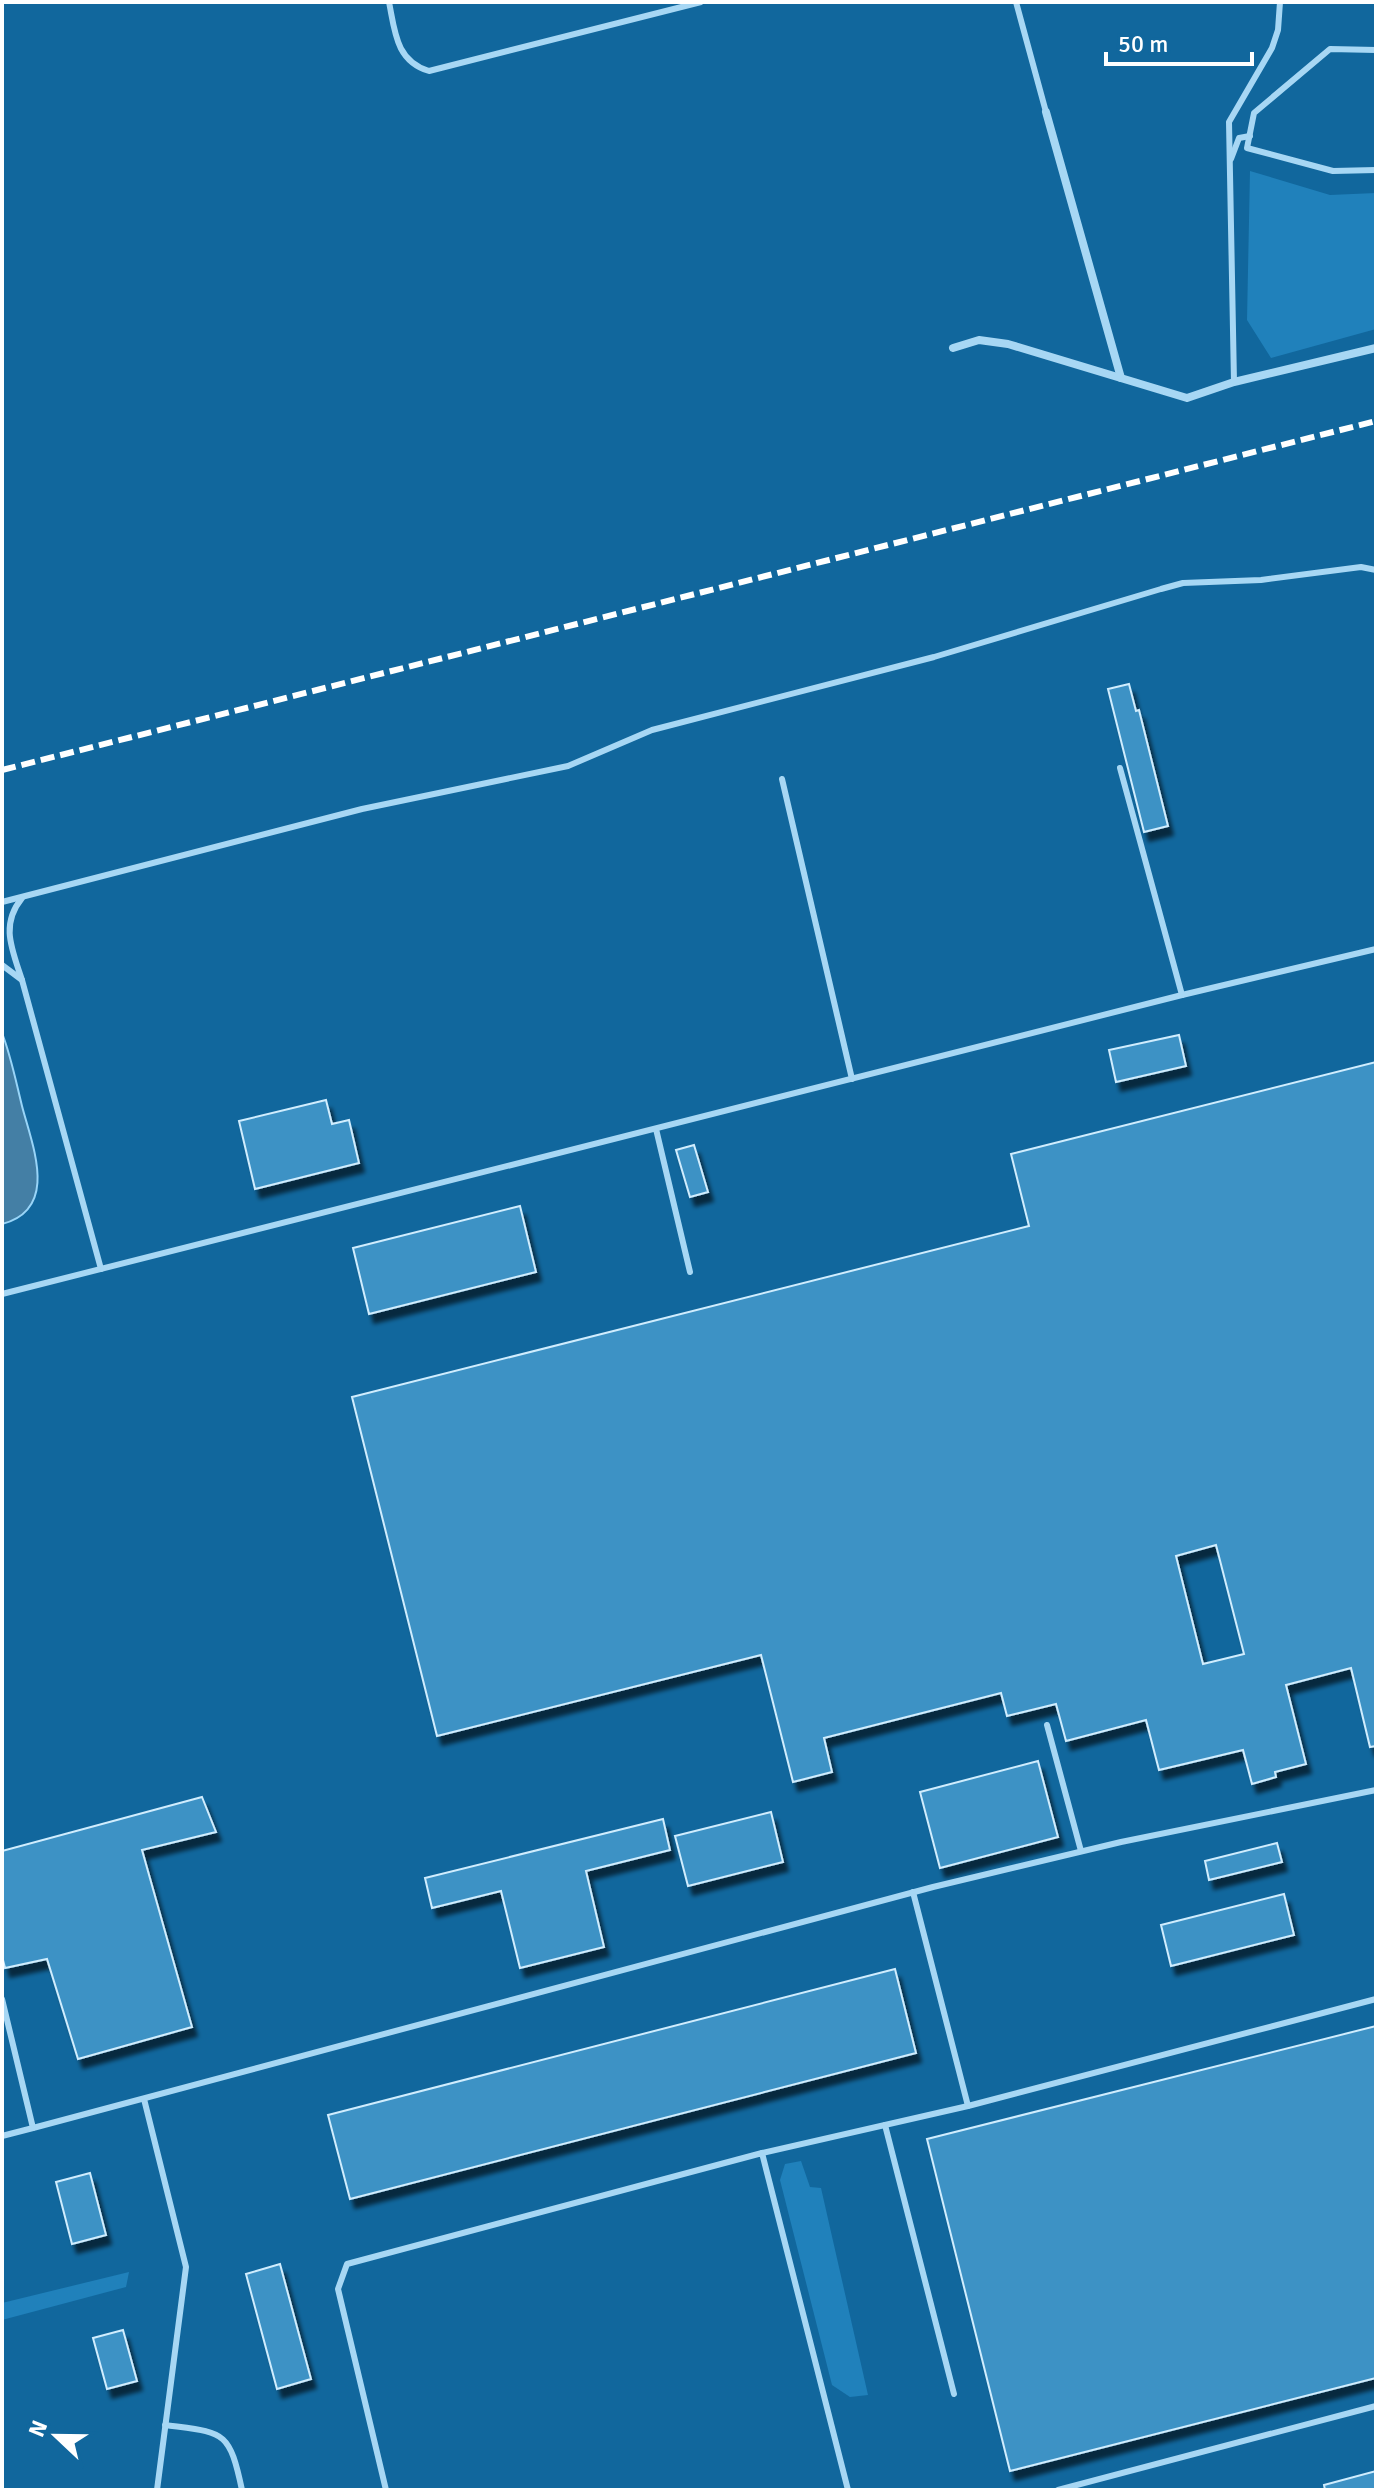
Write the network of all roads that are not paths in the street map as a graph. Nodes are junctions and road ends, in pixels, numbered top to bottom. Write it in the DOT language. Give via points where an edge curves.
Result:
graph roads {
  1 [pos="389,2"];
  2 [pos="701,2"];
  3 [pos="1016,2"];
  4 [pos="1280,2"];
  5 [pos="1376,50"];
  6 [pos="1046,112"];
  7 [pos="1250,136"];
  8 [pos="1230,163"];
  9 [pos="1376,170"];
  10 [pos="953,348"];
  11 [pos="1376,348"];
  12 [pos="1121,378"];
  13 [pos="1234,382"];
  14 [pos="1376,568"];
  15 [pos="1120,768"];
  16 [pos="782,779"];
  17 [pos="24,896"];
  18 [pos="2,902"];
  19 [pos="1376,949"];
  20 [pos="2,965"];
  21 [pos="22,980"];
  22 [pos="1182,995"];
  23 [pos="852,1079"];
  24 [pos="656,1129"];
  25 [pos="101,1269"];
  26 [pos="690,1272"];
  27 [pos="2,1294"];
  28 [pos="1047,1725"];
  29 [pos="1376,1790"];
  30 [pos="1081,1851"];
  31 [pos="913,1892"];
  32 [pos="2,1999"];
  33 [pos="1376,1999"];
  34 [pos="144,2099"];
  35 [pos="968,2106"];
  36 [pos="885,2125"];
  37 [pos="33,2128"];
  38 [pos="2,2136"];
  39 [pos="762,2153"];
  40 [pos="954,2394"];
  41 [pos="1376,2406"];
  42 [pos="165,2425"];
  43 [pos="157,2490"];
  44 [pos="242,2490"];
  45 [pos="386,2490"];
  46 [pos="848,2490"];
  47 [pos="1058,2490"];
  1 -- 2 [label="lane" via="403,53 412,66 429,71"];
  3 -- 6 [label="lane"];
  4 -- 8 [label="lane" via="1272,48 1229,122"];
  5 -- 7 [label="lane" via="1330,49 1254,113"];
  6 -- 12 [label="street"];
  7 -- 8 [label="lane" via="1239,138"];
  7 -- 9 [label="lane" via="1247,148 1333,171"];
  8 -- 13 [label="lane"];
  10 -- 12 [label="street" via="979,340 1008,344"];
  11 -- 13 [label="street"];
  12 -- 13 [label="street" via="1187,398"];
  14 -- 17 [label="lane" via="1183,583 934,657 652,730 568,766 362,809"];
  15 -- 22 [label="lane"];
  16 -- 23 [label="lane"];
  17 -- 18 [label="lane"];
  17 -- 21 [label="lane" via="7,921"];
  19 -- 22 [label="lane"];
  20 -- 21 [label="lane"];
  21 -- 25 [label="lane"];
  22 -- 23 [label="lane"];
  23 -- 24 [label="lane"];
  24 -- 25 [label="lane"];
  24 -- 26 [label="lane"];
  25 -- 27 [label="lane"];
  28 -- 30 [label="lane"];
  29 -- 30 [label="lane"];
  30 -- 31 [label="lane"];
  31 -- 34 [label="lane"];
  31 -- 35 [label="lane"];
  32 -- 37 [label="lane"];
  33 -- 35 [label="lane"];
  34 -- 37 [label="lane"];
  34 -- 42 [label="lane" via="186,2267"];
  35 -- 36 [label="lane"];
  36 -- 39 [label="lane"];
  36 -- 40 [label="lane"];
  37 -- 38 [label="lane"];
  39 -- 45 [label="lane" via="347,2264 338,2289"];
  39 -- 46 [label="lane"];
  41 -- 47 [label="lane"];
  42 -- 43 [label="lane"];
  42 -- 44 [label="lane" via="214,2432 226,2440"];
}
